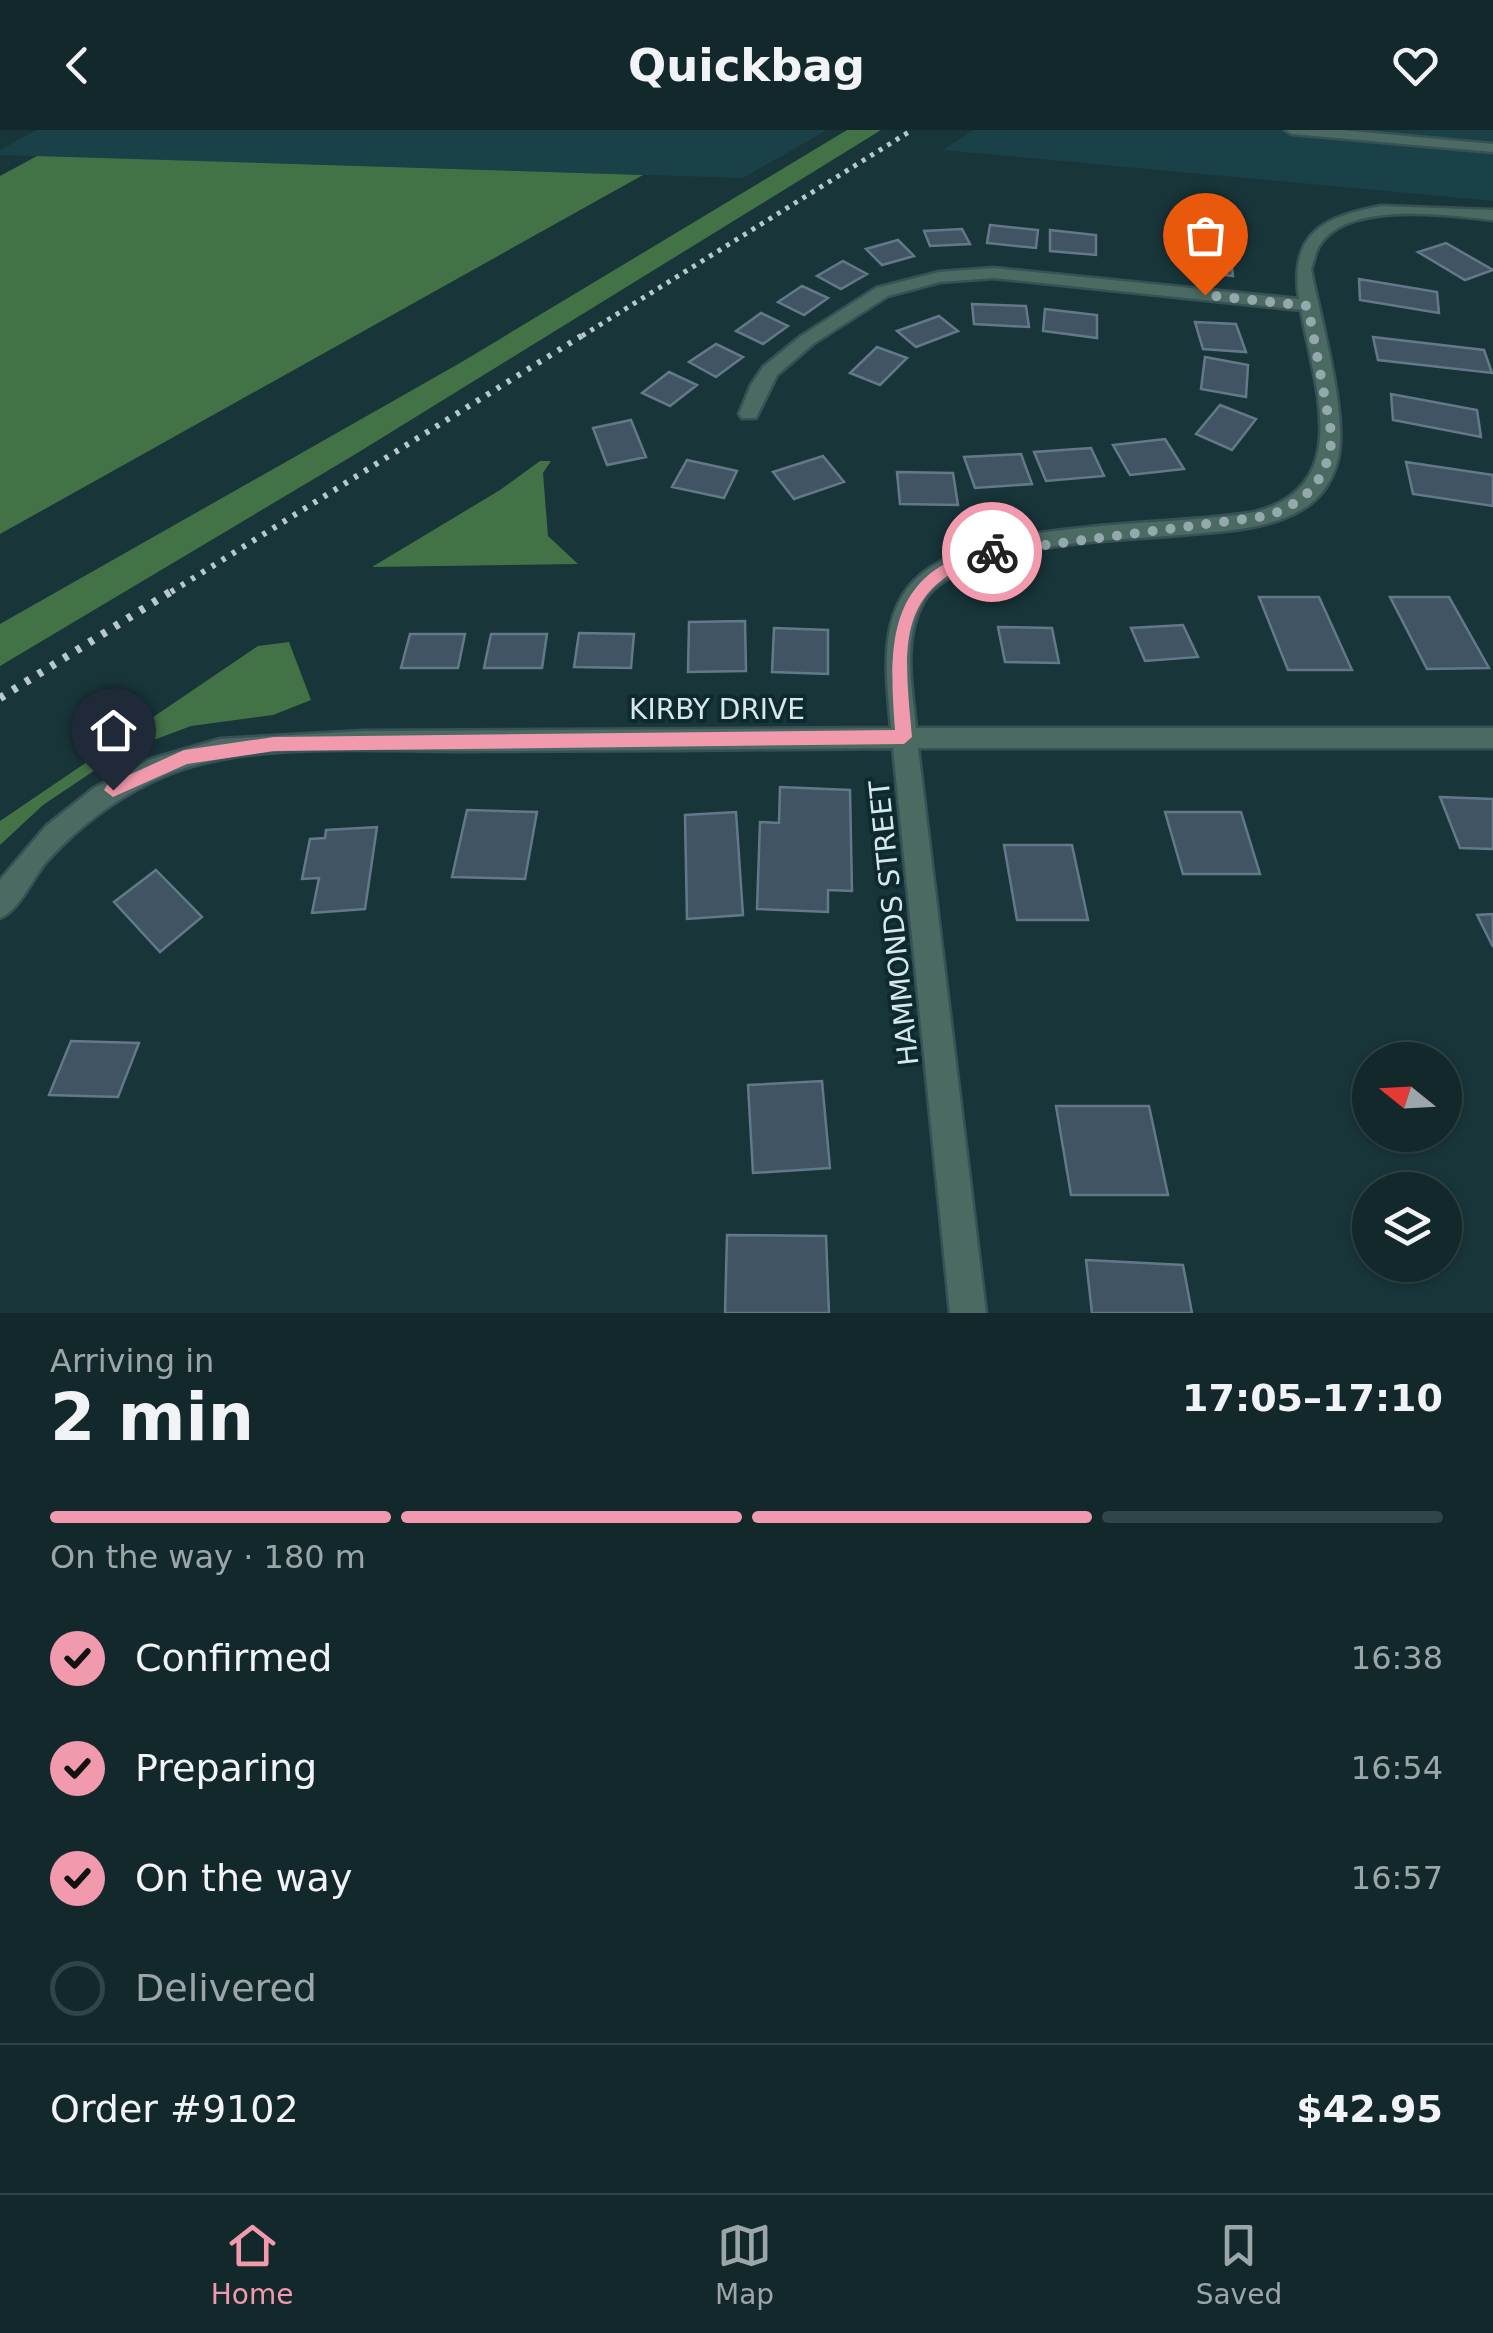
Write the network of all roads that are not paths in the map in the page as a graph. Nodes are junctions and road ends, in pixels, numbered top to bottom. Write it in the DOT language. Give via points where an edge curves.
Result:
graph roads {
  1 [pos="1292,130"];
  2 [pos="1493,148"];
  3 [pos="1493,215"];
  4 [pos="1308,306"];
  5 [pos="750,414"];
  6 [pos="904,737"];
  7 [pos="1493,738"];
  8 [pos="0,904"];
  9 [pos="968,1313"];
  1 -- 2 [label="street"];
  3 -- 4 [label="street, HAMMONDS STREET" via="1400,208 1352,217 1321,232 1305,254"];
  4 -- 5 [label="street" via="994,273 939,277 882,292 807,340 770,370"];
  4 -- 6 [label="street, HAMMONDS STREET" via="1332,437 1320,482 1307,497 1255,518 1022,546 944,569 922,587 899,640"];
  6 -- 7 [label="street, KIRBY DRIVE"];
  6 -- 8 [label="street, KIRBY DRIVE" via="367,742 215,750 147,772 82,811 48,841"];
  6 -- 9 [label="street, HAMMONDS STREET"];
}
